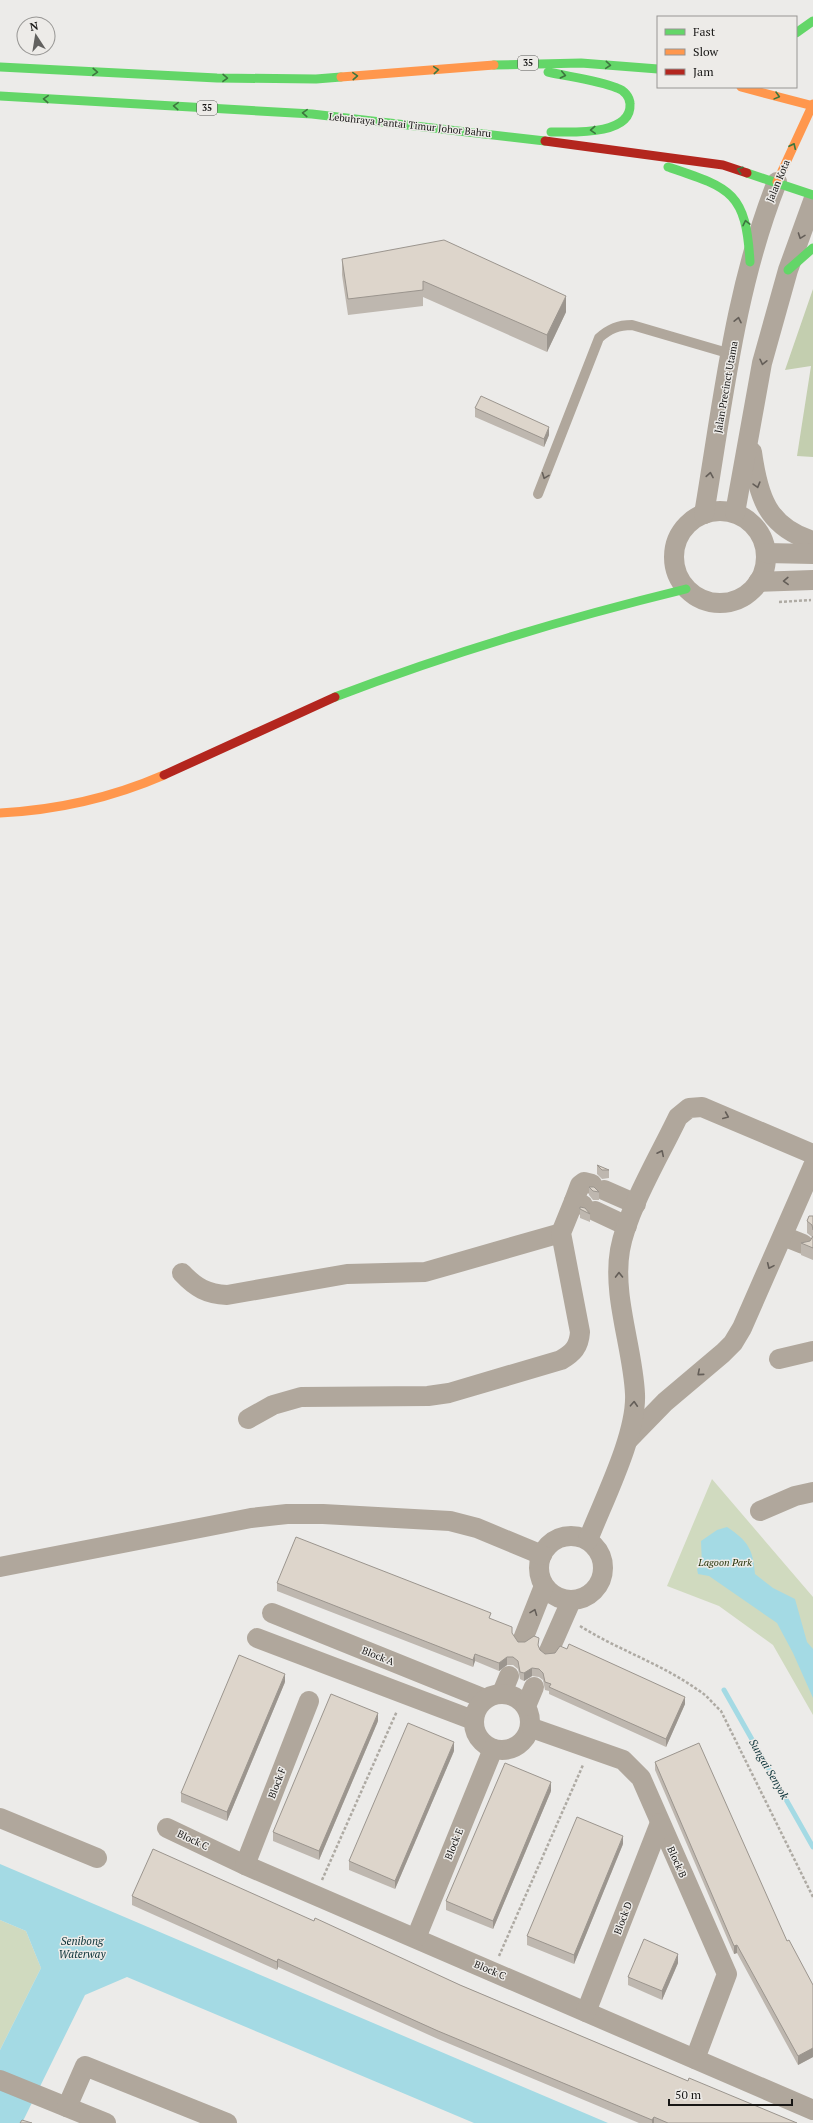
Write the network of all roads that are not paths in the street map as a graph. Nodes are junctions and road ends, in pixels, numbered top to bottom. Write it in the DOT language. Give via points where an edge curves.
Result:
graph roads {
  1 [pos="813,21"];
  2 [pos="797,32"];
  3 [pos="511,64"];
  4 [pos="0,67"];
  5 [pos="657,69"];
  6 [pos="745,88"];
  7 [pos="0,96"];
  8 [pos="813,105"];
  9 [pos="494,134"];
  10 [pos="624,152"];
  11 [pos="777,182"];
  12 [pos="813,195"];
  13 [pos="813,201"];
  14 [pos="813,248"];
  15 [pos="750,262"];
  16 [pos="788,270"];
  17 [pos="731,354"];
  18 [pos="750,432"];
  19 [pos="538,494"];
  20 [pos="735,513"];
  21 [pos="704,514"];
  22 [pos="813,541"];
  23 [pos="766,553"];
  24 [pos="813,554"];
  25 [pos="813,580"];
  26 [pos="758,582"];
  27 [pos="686,589"];
  28 [pos="0,813"];
  29 [pos="813,1154"];
  30 [pos="813,1166"];
  31 [pos="636,1204"];
  32 [pos="584,1205"];
  33 [pos="794,1209"];
  34 [pos="813,1218"];
  35 [pos="627,1226"];
  36 [pos="561,1233"];
  37 [pos="783,1236"];
  38 [pos="802,1244"];
  39 [pos="182,1273"];
  40 [pos="813,1351"];
  41 [pos="779,1359"];
  42 [pos="248,1419"];
  43 [pos="627,1442"];
  44 [pos="813,1492"];
  45 [pos="760,1511"];
  46 [pos="588,1540"];
  47 [pos="542,1555"];
  48 [pos="0,1567"];
  49 [pos="544,1586"];
  50 [pos="568,1609"];
  51 [pos="272,1613"];
  52 [pos="257,1638"];
  53 [pos="523,1639"];
  54 [pos="549,1651"];
  55 [pos="534,1687"];
  56 [pos="498,1690"];
  57 [pos="309,1701"];
  58 [pos="526,1706"];
  59 [pos="473,1720"];
  60 [pos="532,1728"];
  61 [pos="493,1749"];
  62 [pos="0,1818"];
  63 [pos="660,1823"];
  64 [pos="167,1828"];
  65 [pos="97,1858"];
  66 [pos="245,1865"];
  67 [pos="416,1938"];
  68 [pos="586,2012"];
  69 [pos="695,2059"];
  70 [pos="0,2080"];
  71 [pos="67,2107"];
  72 [pos="813,2110"];
  73 [pos="106,2123"];
  74 [pos="227,2123"];
  1 -- 2 [label="main road"];
  4 -- 3 [label="main road, 35, one-way" via="217,78 316,79"];
  3 -- 5 [label="main road, 35, one-way" via="581,63"];
  3 -- 9 [label="main road, one-way" via="618,88 628,97 630,111 624,122 610,128"];
  6 -- 8 [label="main road, one-way"];
  9 -- 7 [label="main road, Lebuhraya Pantai Timur Johor Bahru / 35, one-way" via="312,114"];
  11 -- 8 [label="main road, Jalan Kota, one-way"];
  9 -- 10 [label="main road, Lebuhraya Pantai Timur Johor Bahru / 35"];
  11 -- 10 [label="main road, Lebuhraya Pantai Timur Johor Bahru / 35, one-way" via="723,165"];
  15 -- 10 [label="main road, one-way" via="744,215 734,198 706,180"];
  11 -- 12 [label="main road, Lebuhraya Pantai Timur Johor Bahru / 35"];
  11 -- 15 [label="street, Jalan Kota"];
  13 -- 16 [label="street, one-way"];
  14 -- 16 [label="main road"];
  17 -- 15 [label="street, Jalan Precinct Utama, one-way"];
  16 -- 18 [label="street, one-way" via="762,363"];
  17 -- 19 [label="lane, one-way" via="632,325 620,326 606,332 599,338"];
  21 -- 17 [label="street, Jalan Precinct Utama, one-way"];
  18 -- 20 [label="street"];
  18 -- 22 [label="street, one-way" via="756,479 768,510 788,530"];
  20 -- 21 [label="street" via="714,511"];
  20 -- 23 [label="street" via="756,529"];
  21 -- 27 [label="street" via="685,526 675,546 675,569"];
  23 -- 24 [label="street"];
  23 -- 26 [label="street" via="763,573"];
  25 -- 26 [label="street, one-way"];
  26 -- 27 [label="street" via="751,591 730,602 706,601"];
  27 -- 28 [label="main road" via="546,625 441,658 332,697 129,790 70,806 29,813"];
  31 -- 29 [label="street, one-way" via="678,1117 689,1108 709,1109"];
  30 -- 33 [label="street"];
  31 -- 32 [label="street" via="584,1182 580,1185"];
  31 -- 35 [label="street"];
  32 -- 35 [label="street"];
  32 -- 36 [label="street"];
  33 -- 34 [label="street"];
  33 -- 37 [label="street"];
  43 -- 35 [label="street, one-way" via="635,1394 620,1292 620,1250"];
  36 -- 39 [label="street" via="425,1272 347,1274 227,1295 203,1291"];
  36 -- 42 [label="street" via="580,1332 580,1340 571,1355 450,1393 428,1396 301,1397 272,1405"];
  37 -- 38 [label="street"];
  37 -- 43 [label="street, one-way" via="733,1343 660,1407"];
  40 -- 41 [label="street"];
  43 -- 46 [label="street"];
  44 -- 45 [label="street" via="795,1496"];
  46 -- 47 [label="street" via="566,1536 548,1546"];
  46 -- 50 [label="street" via="602,1556 603,1577 591,1594"];
  47 -- 48 [label="street" via="477,1528 450,1521 287,1514 251,1518"];
  47 -- 49 [label="street" via="539,1566"];
  49 -- 50 [label="street"];
  53 -- 49 [label="street, one-way"];
  50 -- 54 [label="street"];
  51 -- 56 [label="street, Block A"];
  52 -- 59 [label="street"];
  55 -- 58 [label="street"];
  56 -- 58 [label="street" via="515,1697"];
  56 -- 59 [label="street" via="475,1712"];
  57 -- 66 [label="street, Block F"];
  58 -- 60 [label="street" via="530,1713"];
  59 -- 61 [label="street" via="478,1738"];
  60 -- 61 [label="street" via="520,1745 502,1750"];
  60 -- 63 [label="street, Block B" via="623,1760 641,1778"];
  61 -- 67 [label="street, Block E"];
  62 -- 65 [label="street"];
  63 -- 68 [label="street, Block D"];
  63 -- 69 [label="street, Block B" via="727,1974"];
  64 -- 66 [label="street, Block C"];
  66 -- 67 [label="street, Block C"];
  67 -- 68 [label="street, Block C"];
  68 -- 69 [label="street, Block C"];
  69 -- 72 [label="street, Block C"];
  70 -- 71 [label="street"];
  71 -- 73 [label="street"];
  71 -- 74 [label="street" via="85,2066"];
}
